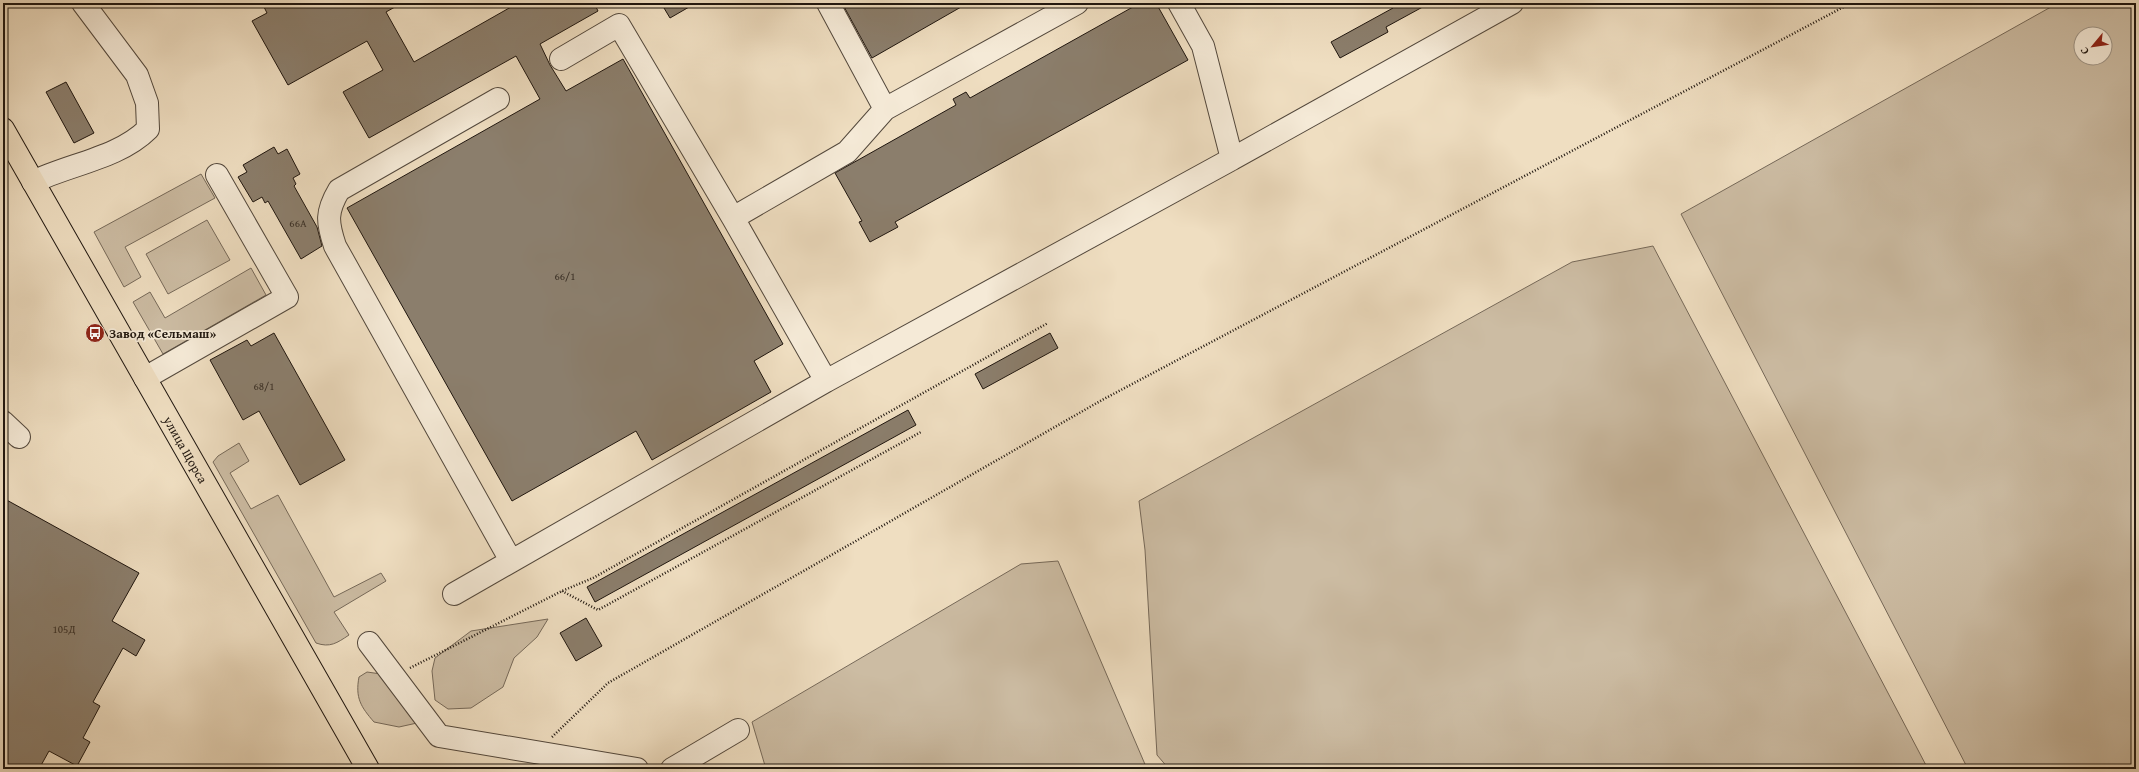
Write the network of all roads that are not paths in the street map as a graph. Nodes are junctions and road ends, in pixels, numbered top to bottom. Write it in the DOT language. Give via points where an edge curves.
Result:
graph roads {
  1 [pos="83,3"];
  2 [pos="828,3"];
  3 [pos="1077,3"];
  4 [pos="1179,3"];
  5 [pos="1512,3"];
  6 [pos="561,58"];
  7 [pos="498,99"];
  8 [pos="885,109"];
  9 [pos="3,129"];
  10 [pos="1232,159"];
  11 [pos="217,175"];
  12 [pos="33,182"];
  13 [pos="733,218"];
  14 [pos="145,378"];
  15 [pos="826,381"];
  16 [pos="3,422"];
  17 [pos="19,437"];
  18 [pos="511,561"];
  19 [pos="454,594"];
  20 [pos="369,643"];
  21 [pos="738,730"];
  22 [pos="368,769"];
  23 [pos="637,769"];
  24 [pos="672,769"];
  1 -- 12 [label="lane" via="137,75 147,103 148,129 124,148 53,172"];
  2 -- 8 [label="lane"];
  3 -- 8 [label="lane"];
  4 -- 10 [label="lane" via="1203,46"];
  5 -- 10 [label="lane"];
  6 -- 13 [label="lane" via="619,25"];
  7 -- 18 [label="lane" via="339,190 330,206 328,227 335,246"];
  8 -- 13 [label="lane" via="847,152"];
  9 -- 12 [label="main road, улица Щорса"];
  10 -- 15 [label="lane"];
  11 -- 14 [label="lane" via="287,297"];
  12 -- 14 [label="main road, улица Щорса"];
  13 -- 15 [label="lane"];
  14 -- 22 [label="main road, улица Щорса"];
  15 -- 18 [label="lane"];
  16 -- 17 [label="lane"];
  18 -- 19 [label="lane"];
  20 -- 23 [label="lane" via="439,736"];
  21 -- 24 [label="lane"];
}
